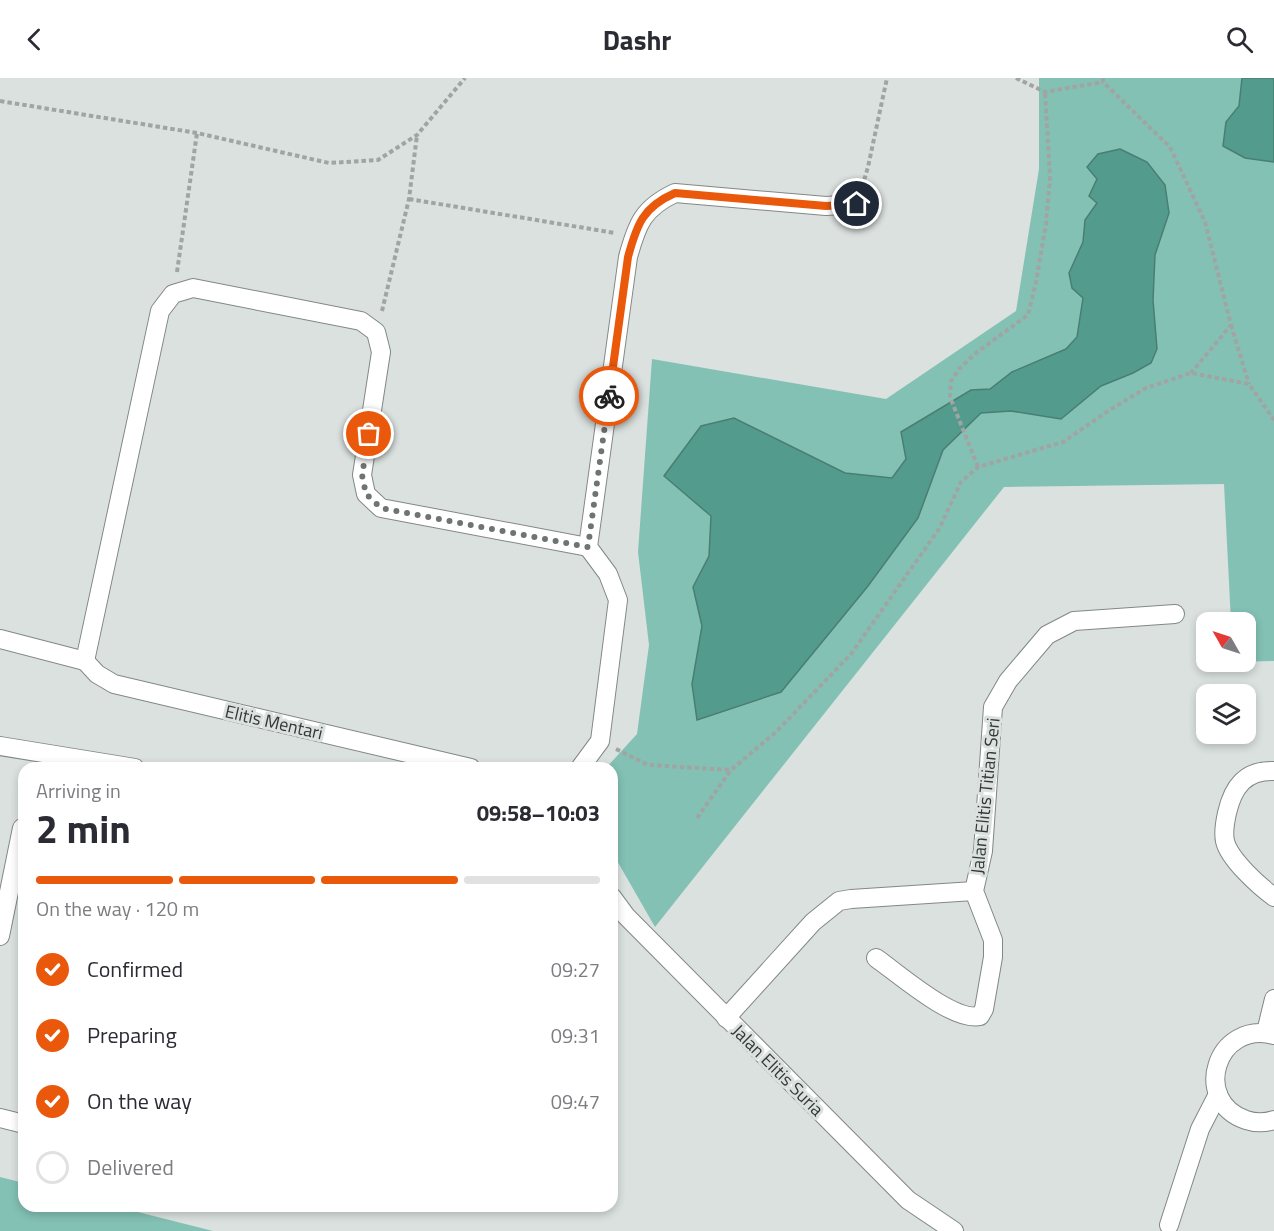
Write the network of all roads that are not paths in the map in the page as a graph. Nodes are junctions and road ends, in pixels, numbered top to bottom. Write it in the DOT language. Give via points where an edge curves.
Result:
graph roads {
  1 [pos="857,204"];
  2 [pos="588,547"];
  3 [pos="1175,614"];
  4 [pos="0,639"];
  5 [pos="85,661"];
  6 [pos="0,746"];
  7 [pos="98,762"];
  8 [pos="446,762"];
  9 [pos="584,762"];
  10 [pos="1274,771"];
  11 [pos="18,848"];
  12 [pos="974,891"];
  13 [pos="1274,897"];
  14 [pos="618,905"];
  15 [pos="0,936"];
  16 [pos="876,958"];
  17 [pos="1274,999"];
  18 [pos="726,1018"];
  19 [pos="1270,1034"];
  20 [pos="1218,1094"];
  21 [pos="0,1118"];
  22 [pos="1274,1120"];
  23 [pos="18,1122"];
  24 [pos="1169,1225"];
  25 [pos="954,1231"];
  1 -- 2 [label="street" via="826,206 675,193 658,200 647,211 628,257"];
  2 -- 5 [label="street" via="381,508 366,494 362,475 381,352 376,332 361,321 193,288 174,294 160,310"];
  2 -- 9 [label="street" via="608,574 618,600 600,741"];
  3 -- 12 [label="street, Jalan Elitis Titian Seri" via="1074,621 1047,635 1008,681 993,707 982,851"];
  4 -- 5 [label="street"];
  5 -- 8 [label="street, Elitis Mentari" via="114,684"];
  6 -- 7 [label="street"];
  10 -- 13 [label="street" via="1252,775 1240,783 1231,795 1224,826 1225,842 1232,857"];
  11 -- 15 [label="street"];
  12 -- 16 [label="street, Jalan Elitis Titian Seri" via="993,940 980,1016 971,1018 947,1009"];
  12 -- 18 [label="street" via="851,898 839,902 813,922"];
  14 -- 18 [label="street, Jalan Elitis Suria"];
  17 -- 19 [label="street"];
  18 -- 25 [label="street, Jalan Elitis Suria" via="908,1200"];
  19 -- 20 [label="street" via="1250,1033 1224,1050 1216,1071"];
  20 -- 22 [label="street" via="1226,1108 1238,1117 1253,1122"];
  20 -- 24 [label="street" via="1200,1129"];
  21 -- 23 [label="street"];
}
